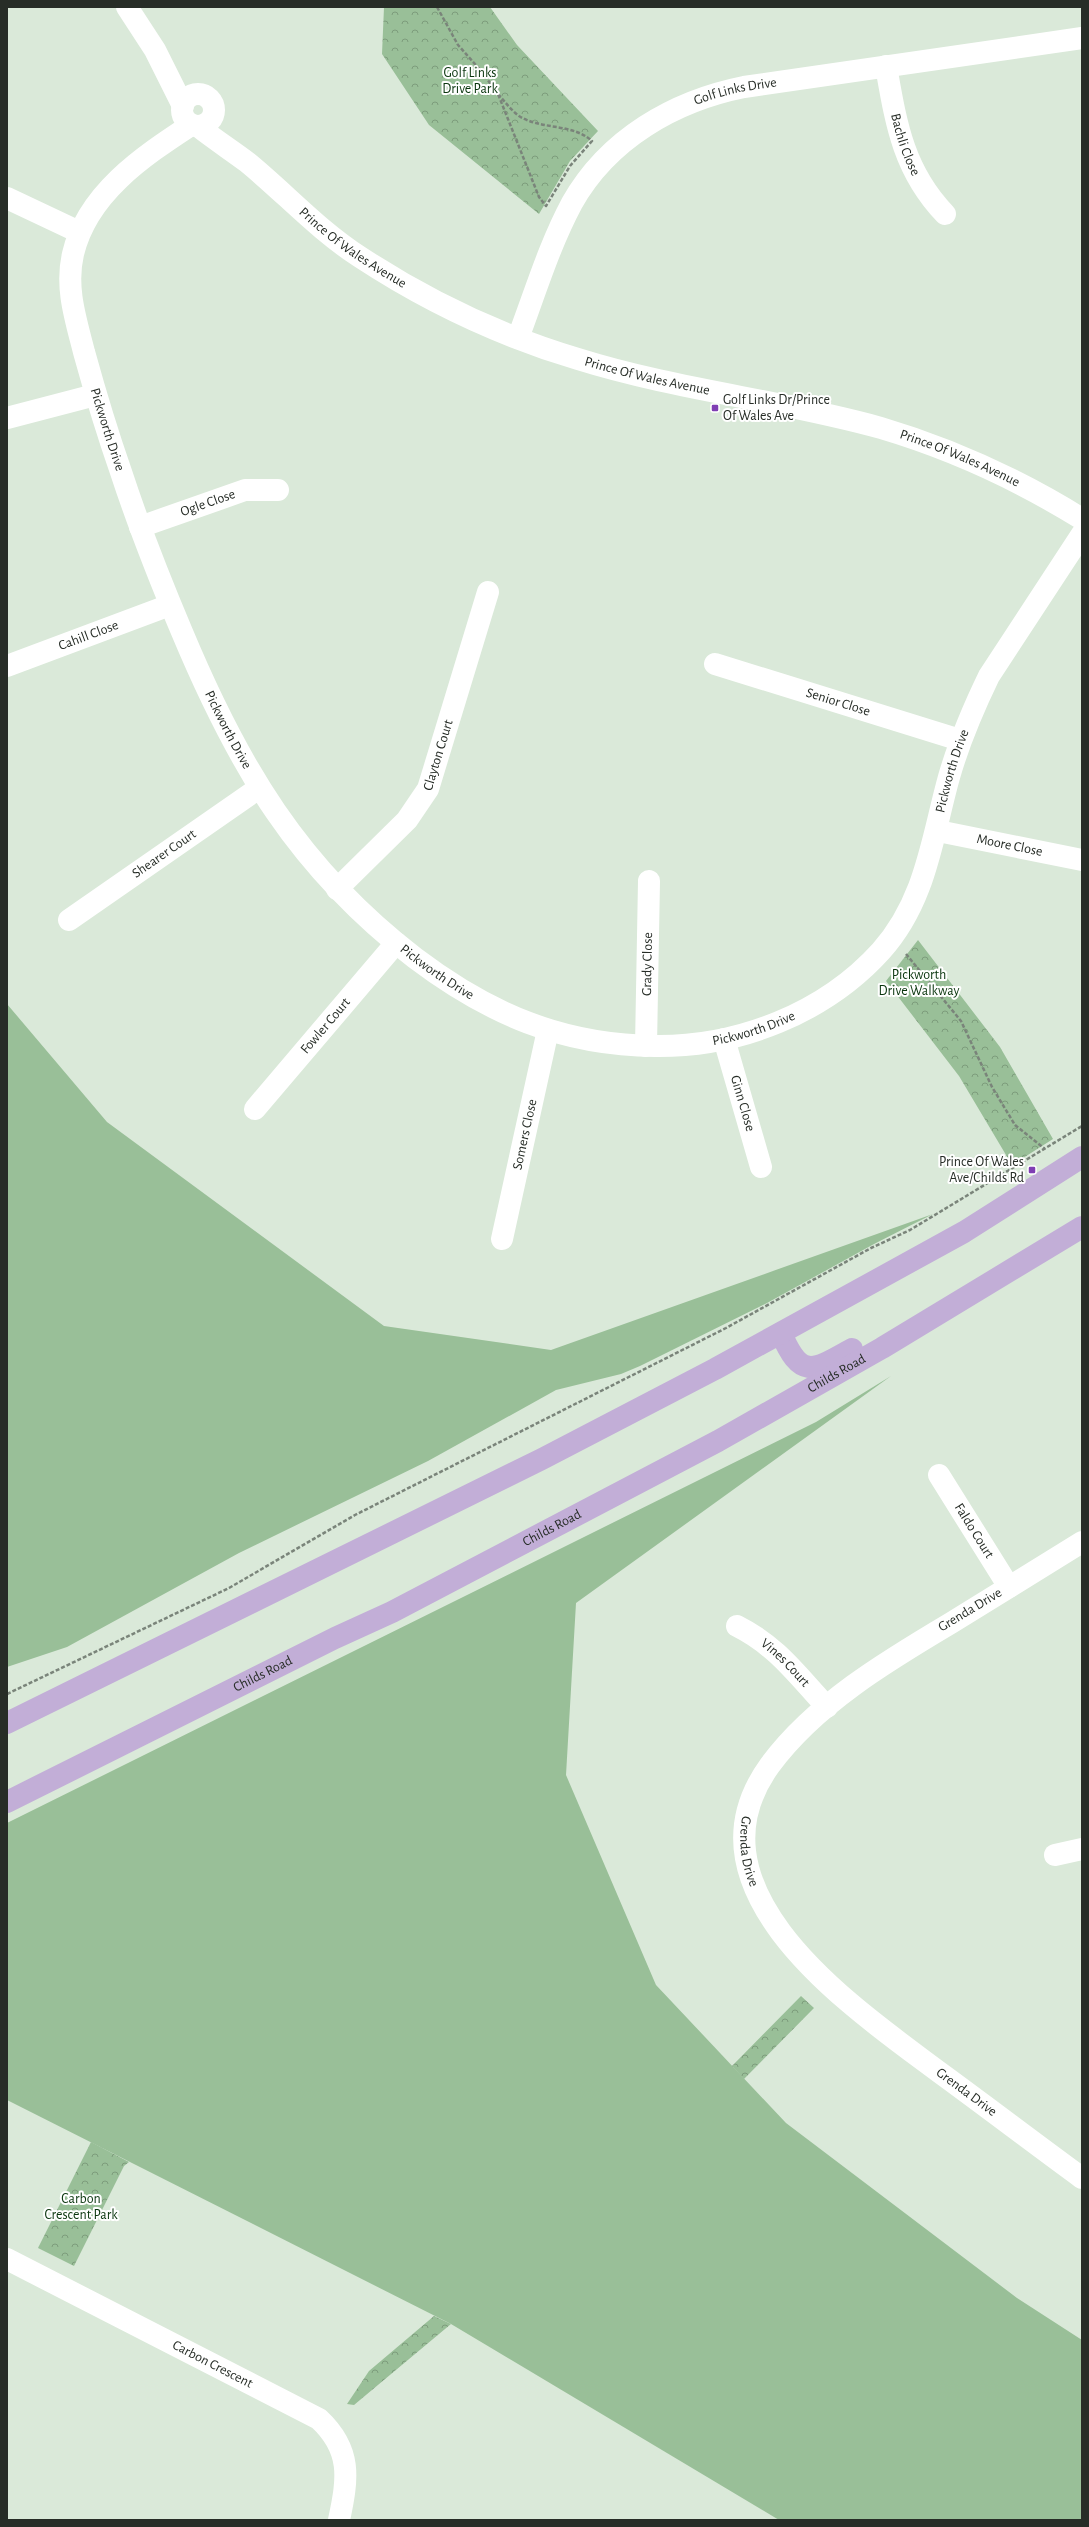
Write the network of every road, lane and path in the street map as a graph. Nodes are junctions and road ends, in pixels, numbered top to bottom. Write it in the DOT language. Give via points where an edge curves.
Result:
graph roads {
  1 [pos="127,7"];
  2 [pos="437,7"];
  3 [pos="1082,38"];
  4 [pos="886,66"];
  5 [pos="498,94"];
  6 [pos="195,113"];
  7 [pos="7,198"];
  8 [pos="945,214"];
  9 [pos="79,232"];
  10 [pos="518,338"];
  11 [pos="95,395"];
  12 [pos="7,418"];
  13 [pos="278,490"];
  14 [pos="1082,519"];
  15 [pos="140,527"];
  16 [pos="1082,534"];
  17 [pos="488,592"];
  18 [pos="170,605"];
  19 [pos="715,664"];
  20 [pos="7,666"];
  21 [pos="960,740"];
  22 [pos="259,788"];
  23 [pos="938,831"];
  24 [pos="1082,860"];
  25 [pos="649,881"];
  26 [pos="337,889"];
  27 [pos="69,920"];
  28 [pos="396,943"];
  29 [pos="906,954"];
  30 [pos="548,1030"];
  31 [pos="724,1039"];
  32 [pos="646,1046"];
  33 [pos="255,1110"];
  34 [pos="1082,1126"];
  35 [pos="1045,1149"];
  36 [pos="1082,1157"];
  37 [pos="761,1167"];
  38 [pos="1074,1232"];
  39 [pos="502,1239"];
  40 [pos="782,1333"];
  41 [pos="940,1475"];
  42 [pos="1082,1542"];
  43 [pos="1009,1587"];
  44 [pos="737,1626"];
  45 [pos="7,1694"];
  46 [pos="827,1707"];
  47 [pos="7,1723"];
  48 [pos="7,1802"];
  49 [pos="1082,1849"];
  50 [pos="1055,1855"];
  51 [pos="1082,2178"];
  52 [pos="7,2259"];
  53 [pos="339,2520"];
  1 -- 6 [label="street, Prince Of Wales Avenue"];
  2 -- 5 [label="path" via="455,41"];
  3 -- 4 [label="street, Golf Links Drive"];
  4 -- 8 [label="street, Bachli Close" via="903,146 920,184"];
  4 -- 10 [label="street, Golf Links Drive" via="719,92 696,99 642,127 592,174 573,202 556,237"];
  5 -- 5 [label="path" via="510,108 529,121 583,134 592,141 570,166 546,206 539,197"];
  6 -- 9 [label="street, Pickworth Drive" via="96,202"];
  6 -- 10 [label="street, Prince Of Wales Avenue" via="325,232 359,257 433,300"];
  7 -- 9 [label="street"];
  9 -- 11 [label="street, Pickworth Drive" via="71,260 72,304"];
  10 -- 14 [label="street, Prince Of Wales Avenue" via="579,360 823,414 922,441 966,457 1018,482"];
  11 -- 12 [label="street"];
  11 -- 15 [label="street, Pickworth Drive"];
  13 -- 15 [label="street, Ogle Close" via="245,490"];
  15 -- 18 [label="street, Pickworth Drive"];
  16 -- 21 [label="street, Pickworth Drive" via="989,676"];
  17 -- 26 [label="street, Clayton Court" via="428,789 407,820"];
  18 -- 20 [label="street, Cahill Close"];
  18 -- 22 [label="street, Pickworth Drive" via="220,718"];
  19 -- 21 [label="street, Senior Close"];
  21 -- 23 [label="street, Pickworth Drive"];
  22 -- 26 [label="street, Pickworth Drive" via="284,825"];
  22 -- 27 [label="street, Shearer Court"];
  23 -- 24 [label="street, Moore Close"];
  23 -- 31 [label="street, Pickworth Drive" via="919,890 897,930 881,951 829,997 774,1024"];
  25 -- 32 [label="street, Grady Close"];
  26 -- 28 [label="street, Pickworth Drive"];
  28 -- 30 [label="street, Pickworth Drive" via="472,997 500,1012"];
  28 -- 33 [label="street, Fowler Court"];
  29 -- 35 [label="path" via="961,1021 992,1088 1015,1125"];
  30 -- 32 [label="street, Pickworth Drive" via="594,1042"];
  30 -- 39 [label="street, Somers Close"];
  31 -- 32 [label="street, Pickworth Drive" via="690,1045"];
  31 -- 37 [label="street, Ginn Close"];
  34 -- 35 [label="path"];
  35 -- 45 [label="path" via="910,1230 871,1248 726,1328 355,1515 229,1588"];
  36 -- 40 [label="main road" via="964,1232"];
  38 -- 40 [label="main road" via="1013,1258 817,1366 806,1367 796,1361"];
  38 -- 48 [label="main road, Childs Road" via="882,1348 718,1441 392,1612"];
  40 -- 47 [label="main road" via="542,1459"];
  41 -- 43 [label="street, Faldo Court"];
  42 -- 43 [label="street, Grenda Drive"];
  43 -- 46 [label="street, Grenda Drive" via="885,1663"];
  44 -- 46 [label="street, Vines Court" via="759,1637 774,1649"];
  46 -- 51 [label="street, Grenda Drive" via="772,1763 751,1798 743,1841 745,1858 756,1892 794,1948 846,2001"];
  49 -- 50 [label="street"];
  52 -- 53 [label="street, Carbon Crescent" via="319,2419 336,2436 343,2452 346,2469 345,2487"];
}
